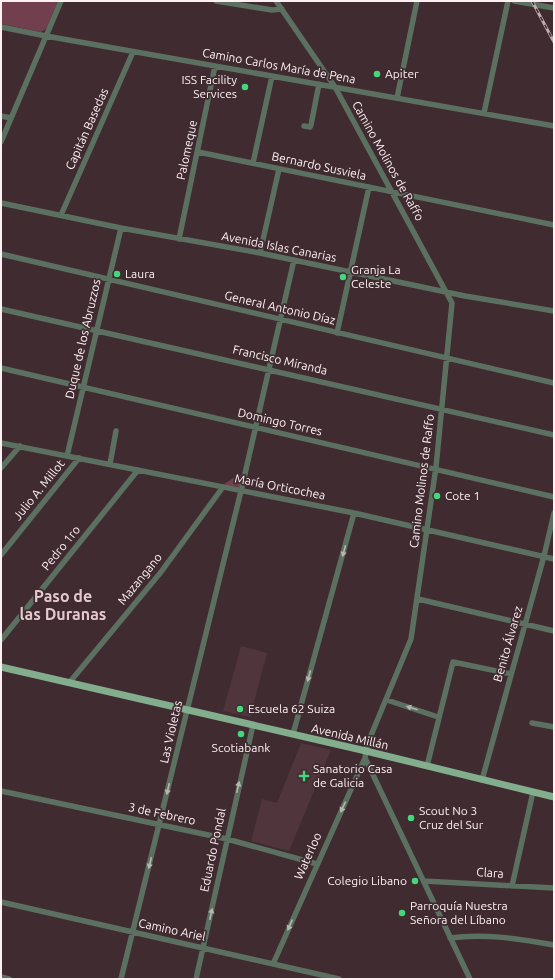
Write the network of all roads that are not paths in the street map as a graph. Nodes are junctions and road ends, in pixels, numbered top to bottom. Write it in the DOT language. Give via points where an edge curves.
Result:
graph roads {
  1 [pos="61,1"];
  2 [pos="216,1"];
  3 [pos="276,1"];
  4 [pos="417,1"];
  5 [pos="508,1"];
  6 [pos="514,1"];
  7 [pos="554,8"];
  8 [pos="282,9"];
  9 [pos="1,26"];
  10 [pos="46,36"];
  11 [pos="133,52"];
  12 [pos="215,66"];
  13 [pos="272,76"];
  14 [pos="319,84"];
  15 [pos="335,87"];
  16 [pos="397,98"];
  17 [pos="484,113"];
  18 [pos="1,116"];
  19 [pos="11,118"];
  20 [pos="304,126"];
  21 [pos="554,126"];
  22 [pos="1,142"];
  23 [pos="198,152"];
  24 [pos="253,163"];
  25 [pos="279,168"];
  26 [pos="369,187"];
  27 [pos="392,192"];
  28 [pos="1,202"];
  29 [pos="61,215"];
  30 [pos="554,225"];
  31 [pos="121,228"];
  32 [pos="179,239"];
  33 [pos="260,253"];
  34 [pos="1,254"];
  35 [pos="294,260"];
  36 [pos="350,272"];
  37 [pos="109,279"];
  38 [pos="447,293"];
  39 [pos="1,309"];
  40 [pos="554,311"];
  41 [pos="281,319"];
  42 [pos="97,330"];
  43 [pos="337,333"];
  44 [pos="448,358"];
  45 [pos="1,368"];
  46 [pos="269,369"];
  47 [pos="554,383"];
  48 [pos="84,387"];
  49 [pos="442,410"];
  50 [pos="256,428"];
  51 [pos="116,431"];
  52 [pos="554,435"];
  53 [pos="1,442"];
  54 [pos="20,446"];
  55 [pos="67,456"];
  56 [pos="79,458"];
  57 [pos="110,464"];
  58 [pos="1,468"];
  59 [pos="435,469"];
  60 [pos="138,470"];
  61 [pos="223,487"];
  62 [pos="241,491"];
  63 [pos="554,497"];
  64 [pos="354,513"];
  65 [pos="554,513"];
  66 [pos="427,529"];
  67 [pos="1,555"];
  68 [pos="544,556"];
  69 [pos="554,559"];
  70 [pos="418,599"];
  71 [pos="525,624"];
  72 [pos="554,631"];
  73 [pos="1,640"];
  74 [pos="1,667"];
  75 [pos="511,674"];
  76 [pos="69,683"];
  77 [pos="387,700"];
  78 [pos="187,710"];
  79 [pos="438,717"];
  80 [pos="532,722"];
  81 [pos="253,725"];
  82 [pos="554,727"];
  83 [pos="293,734"];
  84 [pos="365,755"];
  85 [pos="426,766"];
  86 [pos="482,780"];
  87 [pos="1,791"];
  88 [pos="533,792"];
  89 [pos="554,797"];
  90 [pos="160,825"];
  91 [pos="227,839"];
  92 [pos="317,864"];
  93 [pos="424,881"];
  94 [pos="512,886"];
  95 [pos="554,888"];
  96 [pos="1,902"];
  97 [pos="133,932"];
  98 [pos="450,938"];
  99 [pos="554,945"];
  100 [pos="203,948"];
  101 [pos="273,964"];
  102 [pos="1,977"];
  103 [pos="324,978"];
  104 [pos="9,979"];
  105 [pos="121,979"];
  106 [pos="196,979"];
  107 [pos="339,979"];
  108 [pos="470,979"];
  1 -- 10 [label="street"];
  2 -- 8 [label="street" via="272,10"];
  3 -- 8 [label="street, Camino Molinos de Raffo"];
  4 -- 16 [label="street"];
  5 -- 17 [label="street"];
  6 -- 7 [label="street"];
  8 -- 15 [label="street, Camino Molinos de Raffo"];
  9 -- 10 [label="street, Camino Carlos María de Pena"];
  10 -- 11 [label="street, Camino Carlos María de Pena"];
  10 -- 19 [label="street"];
  11 -- 12 [label="street, Camino Carlos María de Pena"];
  11 -- 29 [label="street, Capitán Basedas"];
  12 -- 13 [label="street, Camino Carlos María de Pena"];
  12 -- 23 [label="street, Palomeque"];
  13 -- 14 [label="street, Camino Carlos María de Pena"];
  13 -- 24 [label="street"];
  14 -- 15 [label="street, Camino Carlos María de Pena"];
  14 -- 20 [label="street" via="311,125"];
  15 -- 16 [label="street, Camino Carlos María de Pena"];
  15 -- 27 [label="street, Camino Molinos de Raffo"];
  16 -- 17 [label="street, Camino Carlos María de Pena"];
  17 -- 21 [label="street, Camino Carlos María de Pena"];
  18 -- 19 [label="street"];
  19 -- 22 [label="street"];
  23 -- 24 [label="street, Bernardo Susviela"];
  23 -- 32 [label="street, Palomeque"];
  24 -- 25 [label="street, Bernardo Susviela"];
  25 -- 26 [label="street, Bernardo Susviela"];
  25 -- 33 [label="street"];
  26 -- 27 [label="street, Bernardo Susviela"];
  26 -- 36 [label="street"];
  27 -- 30 [label="street, Bernardo Susviela"];
  27 -- 38 [label="street, Camino Molinos de Raffo"];
  28 -- 29 [label="street, Avenida Islas Canarias"];
  29 -- 31 [label="street, Avenida Islas Canarias"];
  31 -- 32 [label="street, Avenida Islas Canarias"];
  31 -- 37 [label="street, Duque de los Abruzzos"];
  32 -- 33 [label="street, Avenida Islas Canarias"];
  33 -- 35 [label="street, Avenida Islas Canarias"];
  34 -- 37 [label="street, General Antonio Díaz"];
  35 -- 36 [label="street, Avenida Islas Canarias"];
  35 -- 41 [label="street"];
  36 -- 38 [label="street, Avenida Islas Canarias"];
  36 -- 43 [label="street"];
  37 -- 41 [label="street, General Antonio Díaz"];
  37 -- 42 [label="street, Duque de los Abruzzos"];
  38 -- 40 [label="street, Avenida Islas Canarias"];
  38 -- 44 [label="street, Camino Molinos de Raffo" via="453,310"];
  39 -- 42 [label="street, Francisco Miranda"];
  41 -- 43 [label="street, General Antonio Díaz"];
  41 -- 46 [label="street"];
  42 -- 46 [label="street, Francisco Miranda"];
  42 -- 48 [label="street, Duque de los Abruzzos"];
  43 -- 44 [label="street, General Antonio Díaz"];
  44 -- 47 [label="street, General Antonio Díaz"];
  44 -- 49 [label="street, Camino Molinos de Raffo"];
  45 -- 48 [label="street, Domingo Torres"];
  46 -- 49 [label="street, Francisco Miranda"];
  46 -- 50 [label="street"];
  48 -- 50 [label="street, Domingo Torres"];
  48 -- 55 [label="street, Duque de los Abruzzos"];
  49 -- 52 [label="street, Francisco Miranda"];
  49 -- 59 [label="street, Camino Molinos de Raffo"];
  50 -- 59 [label="street, Domingo Torres"];
  50 -- 62 [label="street"];
  51 -- 57 [label="street"];
  53 -- 54 [label="street, María Orticochea"];
  54 -- 55 [label="street, María Orticochea"];
  54 -- 58 [label="street"];
  55 -- 56 [label="street, María Orticochea"];
  56 -- 57 [label="street, María Orticochea"];
  56 -- 67 [label="street, Julio A. Millot"];
  57 -- 60 [label="street, María Orticochea"];
  59 -- 63 [label="street, Domingo Torres"];
  59 -- 66 [label="street, Camino Molinos de Raffo"];
  60 -- 61 [label="street, María Orticochea"];
  60 -- 73 [label="street, Pedro 1ro"];
  61 -- 62 [label="street, María Orticochea"];
  61 -- 76 [label="street, Mazangano" via="161,572"];
  62 -- 64 [label="street, María Orticochea"];
  62 -- 78 [label="street, Las Violetas"];
  64 -- 66 [label="street, María Orticochea"];
  64 -- 83 [label="street, one-way"];
  65 -- 68 [label="street, Benito Álvarez"];
  66 -- 68 [label="street, María Orticochea"];
  66 -- 70 [label="street, Camino Molinos de Raffo"];
  68 -- 69 [label="street, María Orticochea"];
  68 -- 71 [label="street, Benito Álvarez"];
  70 -- 71 [label="street"];
  70 -- 77 [label="street, Camino Molinos de Raffo" via="411,639"];
  71 -- 72 [label="street"];
  71 -- 75 [label="street, Benito Álvarez"];
  74 -- 76 [label="main road, Avenida Millán"];
  75 -- 79 [label="street" via="453,662"];
  75 -- 86 [label="street, Benito Álvarez"];
  76 -- 78 [label="main road, Avenida Millán"];
  79 -- 77 [label="street, one-way"];
  77 -- 84 [label="street, Camino Molinos de Raffo"];
  78 -- 81 [label="main road, Avenida Millán"];
  78 -- 90 [label="street, Las Violetas, one-way"];
  79 -- 85 [label="street"];
  80 -- 82 [label="street"];
  81 -- 83 [label="main road, Avenida Millán"];
  91 -- 81 [label="street, Eduardo Pondal, one-way"];
  83 -- 84 [label="main road, Avenida Millán"];
  84 -- 85 [label="main road, Avenida Millán"];
  84 -- 92 [label="street, Waterloo, one-way"];
  84 -- 93 [label="street"];
  85 -- 86 [label="main road, Avenida Millán"];
  86 -- 88 [label="main road, Avenida Millán"];
  87 -- 90 [label="street, 3 de Febrero"];
  88 -- 89 [label="main road, Avenida Millán"];
  88 -- 94 [label="street"];
  90 -- 91 [label="street, 3 de Febrero"];
  90 -- 97 [label="street, Las Violetas, one-way"];
  91 -- 92 [label="street, 3 de Febrero"];
  100 -- 91 [label="street, Eduardo Pondal, one-way"];
  92 -- 101 [label="street, Waterloo, one-way"];
  93 -- 94 [label="street, Clara"];
  93 -- 98 [label="street"];
  94 -- 95 [label="street, Clara"];
  96 -- 97 [label="street, Camino Ariel"];
  97 -- 100 [label="street, Camino Ariel"];
  97 -- 105 [label="street, Las Violetas"];
  98 -- 99 [label="street" via="524,940"];
  98 -- 108 [label="street"];
  100 -- 101 [label="street, Camino Ariel"];
  100 -- 106 [label="street, Eduardo Pondal"];
  101 -- 103 [label="street, Camino Ariel"];
  102 -- 104 [label="street"];
  103 -- 107 [label="street, Camino Ariel"];
}
